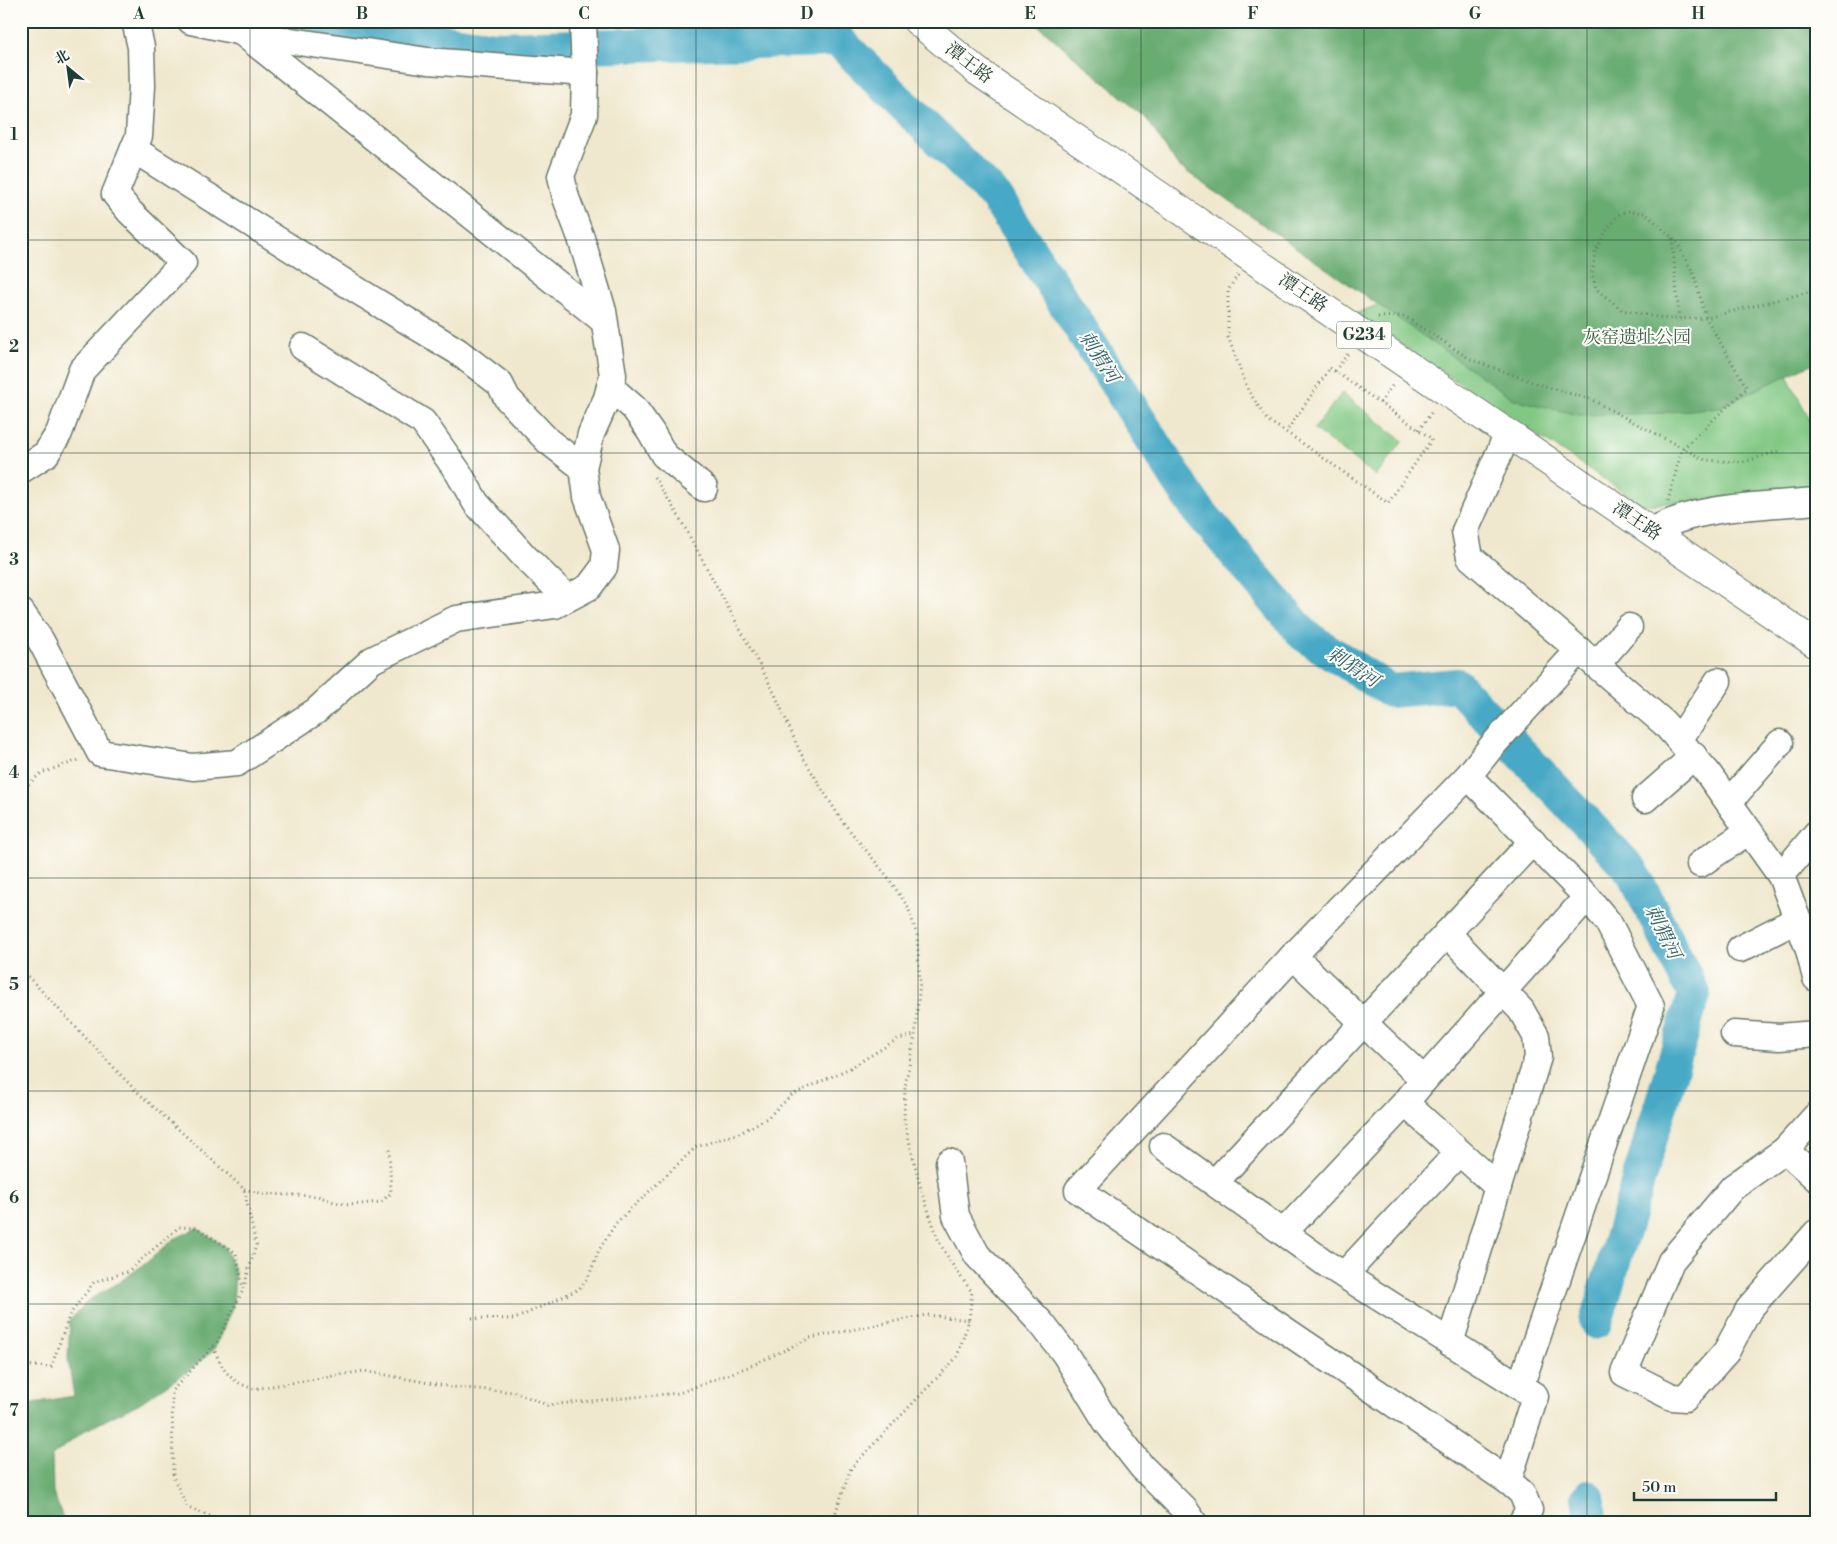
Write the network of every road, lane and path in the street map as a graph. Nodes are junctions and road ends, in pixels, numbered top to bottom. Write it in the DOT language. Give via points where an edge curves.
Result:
graph roads {
  1 [pos="135,21"];
  2 [pos="191,21"];
  3 [pos="583,21"];
  4 [pos="917,21"];
  5 [pos="241,32"];
  6 [pos="585,72"];
  7 [pos="133,149"];
  8 [pos="1672,237"];
  9 [pos="1251,258"];
  10 [pos="1816,290"];
  11 [pos="1679,318"];
  12 [pos="1706,318"];
  13 [pos="604,321"];
  14 [pos="1356,329"];
  15 [pos="303,347"];
  16 [pos="610,386"];
  17 [pos="1286,432"];
  18 [pos="1508,433"];
  19 [pos="1682,449"];
  20 [pos="1780,451"];
  21 [pos="583,468"];
  22 [pos="21,470"];
  23 [pos="650,471"];
  24 [pos="704,488"];
  25 [pos="1816,501"];
  26 [pos="1657,528"];
  27 [pos="567,598"];
  28 [pos="21,612"];
  29 [pos="1630,627"];
  30 [pos="1816,644"];
  31 [pos="1588,658"];
  32 [pos="1718,681"];
  33 [pos="1780,743"];
  34 [pos="1686,748"];
  35 [pos="100,753"];
  36 [pos="1468,776"];
  37 [pos="21,791"];
  38 [pos="1645,799"];
  39 [pos="1729,802"];
  40 [pos="1749,831"];
  41 [pos="1816,834"];
  42 [pos="1533,841"];
  43 [pos="1700,864"];
  44 [pos="1781,876"];
  45 [pos="1587,897"];
  46 [pos="1798,919"];
  47 [pos="1447,933"];
  48 [pos="1740,949"];
  49 [pos="1293,956"];
  50 [pos="21,969"];
  51 [pos="1815,971"];
  52 [pos="1503,991"];
  53 [pos="1364,1023"];
  54 [pos="1734,1034"];
  55 [pos="1816,1034"];
  56 [pos="914,1035"];
  57 [pos="1424,1080"];
  58 [pos="1405,1103"];
  59 [pos="1816,1116"];
  60 [pos="1163,1146"];
  61 [pos="389,1147"];
  62 [pos="1785,1150"];
  63 [pos="1459,1152"];
  64 [pos="949,1162"];
  65 [pos="1816,1178"];
  66 [pos="1215,1182"];
  67 [pos="1498,1187"];
  68 [pos="244,1190"];
  69 [pos="1284,1232"];
  70 [pos="1816,1233"];
  71 [pos="1344,1275"];
  72 [pos="243,1290"];
  73 [pos="472,1318"];
  74 [pos="969,1320"];
  75 [pos="1450,1343"];
  76 [pos="213,1346"];
  77 [pos="21,1365"];
  78 [pos="1520,1388"];
  79 [pos="1508,1481"];
  80 [pos="229,1523"];
  81 [pos="832,1523"];
  82 [pos="1194,1523"];
  83 [pos="1521,1523"];
  1 -- 7 [label="street" via="141,48 142,86 139,136"];
  2 -- 5 [label="street"];
  3 -- 6 [label="street"];
  4 -- 9 [label="highway, 潭王路 / G234" via="977,71"];
  5 -- 6 [label="street" via="428,61"];
  5 -- 13 [label="street"];
  6 -- 13 [label="street" via="584,115 561,176"];
  7 -- 21 [label="street" via="457,351 500,384 507,398 548,441"];
  7 -- 22 [label="street" via="115,194 183,263 82,370 59,433 46,454"];
  8 -- 11 [label="path"];
  8 -- 11 [label="path" via="1645,212 1628,211 1619,215 1595,251 1592,274 1596,289 1622,310 1668,319"];
  8 -- 12 [label="path" via="1694,275"];
  9 -- 14 [label="highway, 潭王路 / G234"];
  9 -- 17 [label="path" via="1228,290 1228,337 1248,390 1267,420"];
  10 -- 12 [label="path"];
  11 -- 12 [label="path"];
  12 -- 19 [label="path" via="1747,388"];
  13 -- 16 [label="street" via="613,375"];
  14 -- 18 [label="highway, 潭王路 / G234"];
  14 -- 19 [label="path" via="1371,317 1404,316 1470,359 1592,400"];
  15 -- 27 [label="street" via="423,422 476,503"];
  16 -- 21 [label="street"];
  16 -- 24 [label="street" via="634,408 664,456"];
  17 -- 17 [label="path" via="1330,368 1432,439 1388,503"];
  18 -- 26 [label="highway, 潭王路 / G234"];
  18 -- 31 [label="street" via="1465,531 1470,557"];
  19 -- 20 [label="path" via="1704,460 1742,462"];
  19 -- 26 [label="path"];
  21 -- 27 [label="street" via="587,497 606,550 604,567 589,587"];
  23 -- 56 [label="path" via="769,683 800,752 842,821 908,907 917,935 920,982"];
  25 -- 26 [label="street" via="1702,512"];
  26 -- 30 [label="highway, 潭王路 / G234"];
  27 -- 35 [label="street" via="555,605 456,618 372,660 316,711 237,763 193,768"];
  28 -- 35 [label="street" via="41,641"];
  29 -- 31 [label="street"];
  31 -- 34 [label="street" via="1664,724"];
  31 -- 36 [label="street" via="1536,698"];
  32 -- 34 [label="street"];
  33 -- 39 [label="street"];
  34 -- 38 [label="street"];
  34 -- 39 [label="street"];
  35 -- 37 [label="path" via="40,773"];
  36 -- 42 [label="street"];
  36 -- 49 [label="street"];
  39 -- 40 [label="street"];
  40 -- 43 [label="street"];
  40 -- 44 [label="street"];
  41 -- 44 [label="street"];
  42 -- 45 [label="street"];
  42 -- 47 [label="street"];
  44 -- 46 [label="street"];
  45 -- 52 [label="street"];
  45 -- 78 [label="street" via="1608,922 1651,1006"];
  46 -- 48 [label="street"];
  46 -- 51 [label="street"];
  47 -- 52 [label="street"];
  47 -- 53 [label="street"];
  49 -- 53 [label="street"];
  49 -- 79 [label="street" via="1078,1190"];
  50 -- 68 [label="path" via="134,1089"];
  52 -- 57 [label="street"];
  52 -- 67 [label="street" via="1521,1010 1536,1036 1538,1057"];
  53 -- 57 [label="street"];
  53 -- 66 [label="street"];
  54 -- 55 [label="street" via="1779,1037"];
  56 -- 73 [label="path" via="898,1039 850,1068 792,1095 767,1118 742,1132 696,1147 616,1223 599,1250 588,1278 578,1289 515,1319"];
  56 -- 74 [label="path" via="905,1087 904,1120 921,1190 940,1242 972,1292"];
  57 -- 58 [label="street"];
  58 -- 63 [label="street"];
  58 -- 69 [label="street"];
  59 -- 62 [label="street"];
  60 -- 66 [label="street"];
  61 -- 68 [label="path" via="390,1193 381,1202 349,1204 318,1196"];
  62 -- 65 [label="street"];
  62 -- 70 [label="street" via="1732,1188 1671,1261 1624,1373 1672,1397 1685,1398 1726,1352 1749,1309"];
  63 -- 67 [label="street"];
  63 -- 71 [label="street"];
  64 -- 82 [label="street" via="956,1216 977,1254 1042,1324 1065,1354 1106,1421"];
  66 -- 69 [label="street"];
  67 -- 75 [label="street"];
  68 -- 72 [label="path" via="256,1245"];
  69 -- 71 [label="street"];
  71 -- 75 [label="street"];
  72 -- 76 [label="path"];
  72 -- 77 [label="path" via="236,1253 197,1228 179,1226 127,1272 94,1282 70,1314 51,1367"];
  74 -- 76 [label="path" via="927,1315 810,1338 753,1366 679,1393 547,1405 515,1392 451,1387 364,1371 254,1389 240,1385 224,1372"];
  74 -- 81 [label="path" via="956,1357 851,1468"];
  75 -- 78 [label="street"];
  76 -- 80 [label="path" via="172,1391 173,1477 188,1508"];
  78 -- 79 [label="street" via="1535,1396"];
  79 -- 83 [label="street" via="1522,1493 1529,1510"];
}
